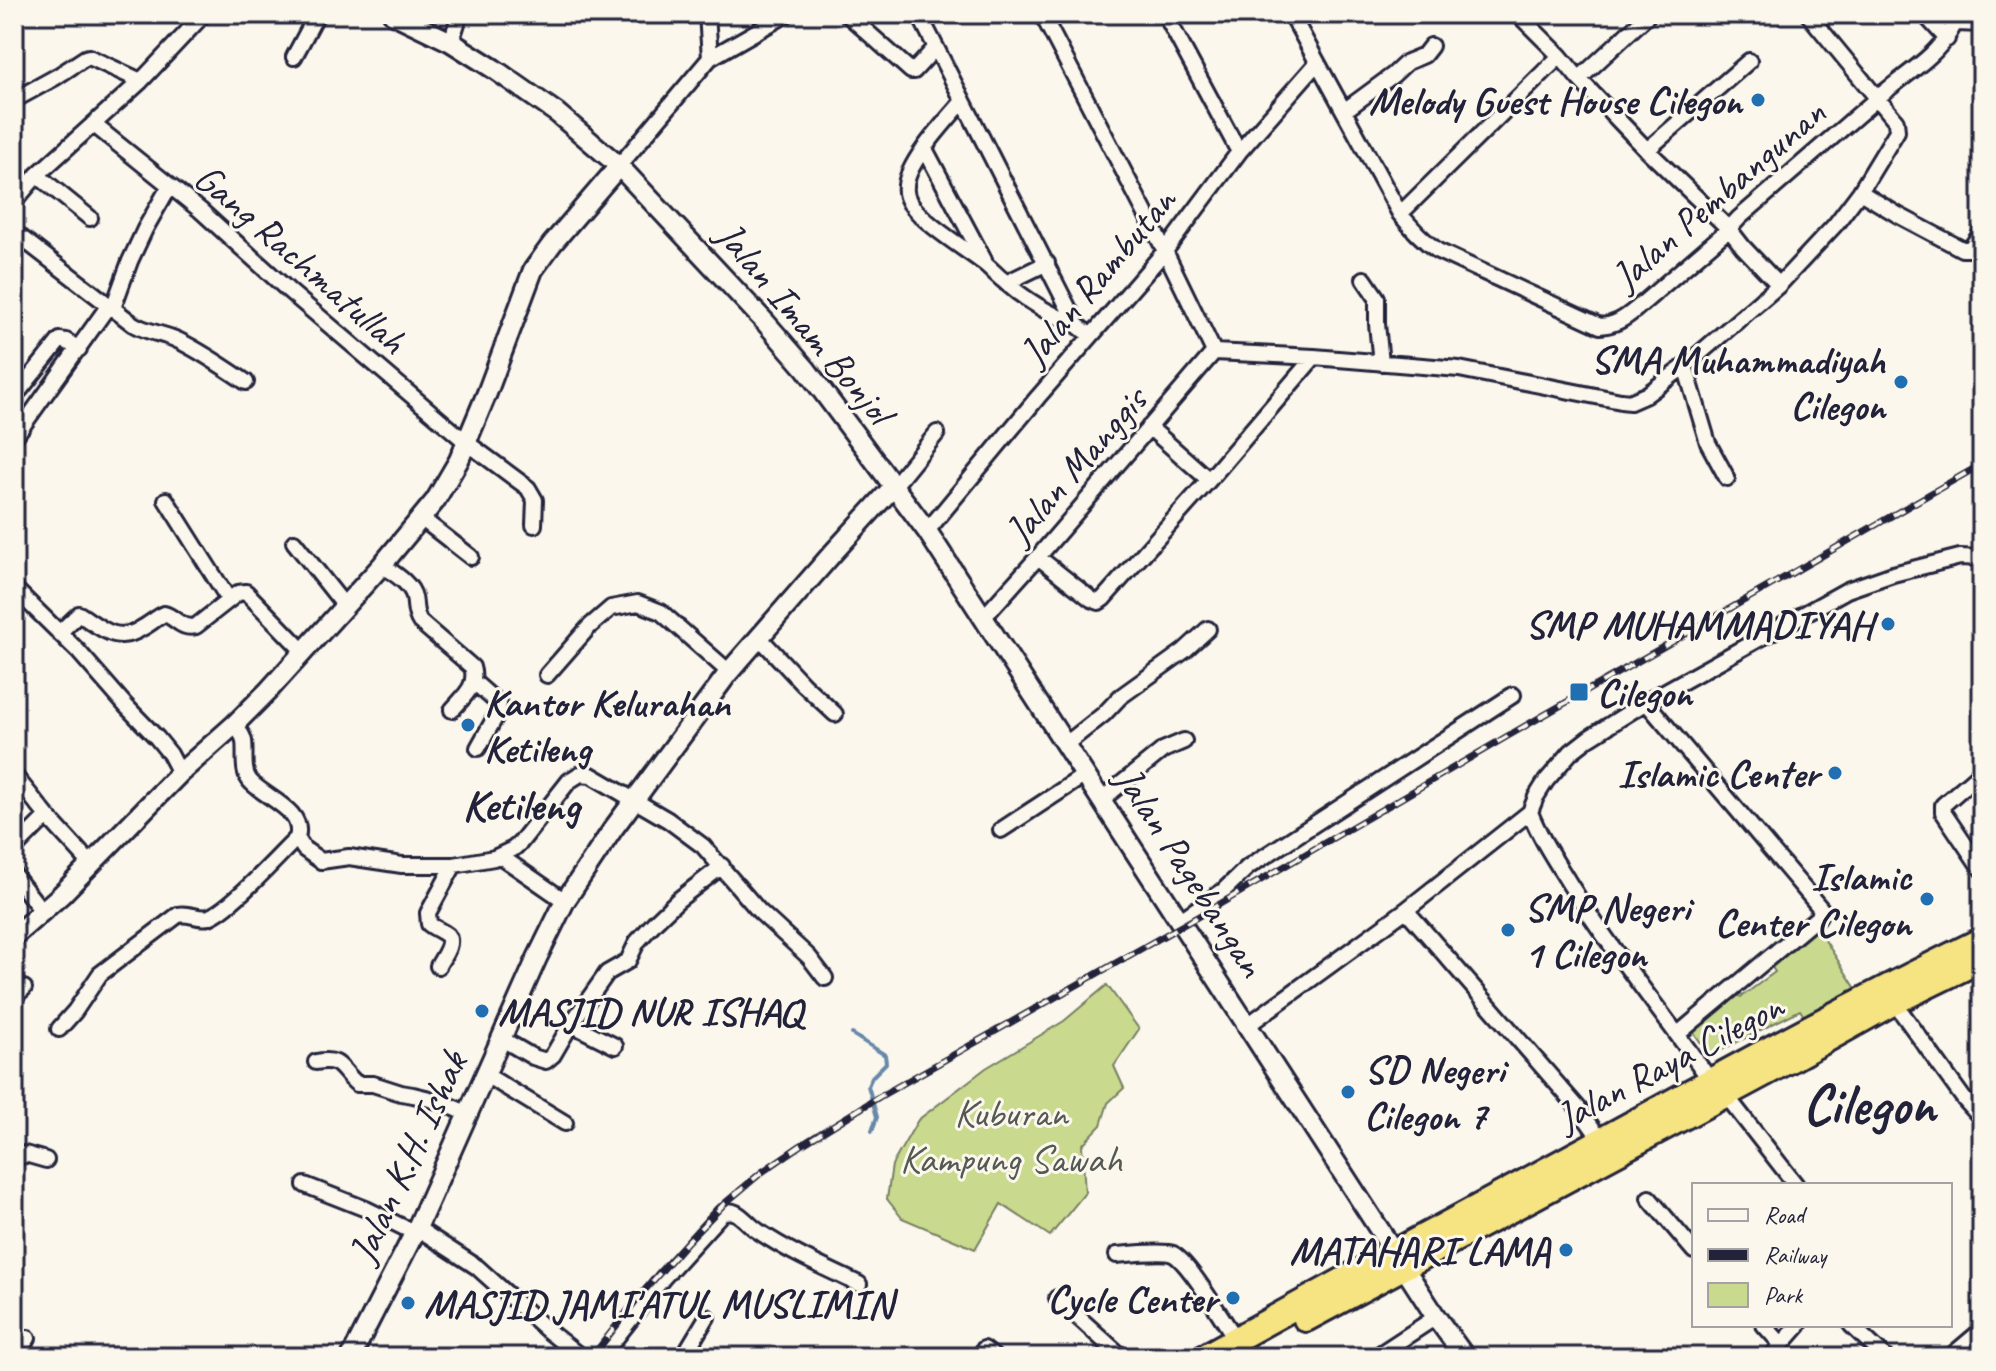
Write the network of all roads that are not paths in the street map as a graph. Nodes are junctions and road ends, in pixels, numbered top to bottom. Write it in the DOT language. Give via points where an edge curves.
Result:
graph roads {
  1 [pos="204,14"];
  2 [pos="317,14"];
  3 [pos="393,14"];
  4 [pos="460,14"];
  5 [pos="707,14"];
  6 [pos="787,14"];
  7 [pos="847,14"];
  8 [pos="919,14"];
  9 [pos="1042,14"];
  10 [pos="1165,14"];
  11 [pos="1291,14"];
  12 [pos="1518,14"];
  13 [pos="1649,14"];
  14 [pos="1808,14"];
  15 [pos="1924,14"];
  16 [pos="1957,18"];
  17 [pos="1982,24"];
  18 [pos="1947,39"];
  19 [pos="451,42"];
  20 [pos="1431,46"];
  21 [pos="936,47"];
  22 [pos="1560,56"];
  23 [pos="294,57"];
  24 [pos="710,58"];
  25 [pos="1749,61"];
  26 [pos="1317,63"];
  27 [pos="1579,79"];
  28 [pos="141,81"];
  29 [pos="1877,98"];
  30 [pos="14,100"];
  31 [pos="963,101"];
  32 [pos="1344,111"];
  33 [pos="93,124"];
  34 [pos="925,149"];
  35 [pos="1647,150"];
  36 [pos="1239,152"];
  37 [pos="619,166"];
  38 [pos="37,175"];
  39 [pos="169,187"];
  40 [pos="1860,192"];
  41 [pos="14,202"];
  42 [pos="1400,214"];
  43 [pos="90,218"];
  44 [pos="1729,229"];
  45 [pos="14,232"];
  46 [pos="1982,232"];
  47 [pos="1165,251"];
  48 [pos="1047,263"];
  49 [pos="986,264"];
  50 [pos="1364,279"];
  51 [pos="1006,283"];
  52 [pos="1779,285"];
  53 [pos="111,306"];
  54 [pos="1077,325"];
  55 [pos="1091,336"];
  56 [pos="79,349"];
  57 [pos="1214,352"];
  58 [pos="1314,357"];
  59 [pos="1381,363"];
  60 [pos="1685,366"];
  61 [pos="246,382"];
  62 [pos="20,390"];
  63 [pos="1149,427"];
  64 [pos="937,433"];
  65 [pos="14,438"];
  66 [pos="466,442"];
  67 [pos="1727,478"];
  68 [pos="1209,480"];
  69 [pos="894,486"];
  70 [pos="166,500"];
  71 [pos="421,518"];
  72 [pos="534,525"];
  73 [pos="927,531"];
  74 [pos="294,542"];
  75 [pos="471,557"];
  76 [pos="1038,557"];
  77 [pos="1982,558"];
  78 [pos="382,565"];
  79 [pos="14,588"];
  80 [pos="229,600"];
  81 [pos="344,605"];
  82 [pos="983,618"];
  83 [pos="1208,629"];
  84 [pos="59,633"];
  85 [pos="759,637"];
  86 [pos="304,652"];
  87 [pos="729,672"];
  88 [pos="547,675"];
  89 [pos="474,682"];
  90 [pos="1513,695"];
  91 [pos="1646,702"];
  92 [pos="452,710"];
  93 [pos="835,714"];
  94 [pos="234,725"];
  95 [pos="1184,741"];
  96 [pos="1066,744"];
  97 [pos="478,748"];
  98 [pos="1982,771"];
  99 [pos="180,773"];
  100 [pos="14,775"];
  101 [pos="1085,775"];
  102 [pos="635,799"];
  103 [pos="1100,801"];
  104 [pos="1530,812"];
  105 [pos="47,816"];
  106 [pos="1001,830"];
  107 [pos="297,838"];
  108 [pos="14,849"];
  109 [pos="500,856"];
  110 [pos="91,864"];
  111 [pos="454,865"];
  112 [pos="722,866"];
  113 [pos="1982,870"];
  114 [pos="14,875"];
  115 [pos="565,901"];
  116 [pos="1406,910"];
  117 [pos="42,911"];
  118 [pos="1179,921"];
  119 [pos="15,931"];
  120 [pos="1982,940"];
  121 [pos="1982,959"];
  122 [pos="438,966"];
  123 [pos="825,978"];
  124 [pos="1894,1002"];
  125 [pos="571,1024"];
  126 [pos="1248,1025"];
  127 [pos="59,1029"];
  128 [pos="1678,1034"];
  129 [pos="502,1039"];
  130 [pos="1803,1042"];
  131 [pos="615,1046"];
  132 [pos="316,1062"];
  133 [pos="486,1075"];
  134 [pos="1718,1087"];
  135 [pos="469,1114"];
  136 [pos="1982,1119"];
  137 [pos="565,1123"];
  138 [pos="1601,1140"];
  139 [pos="14,1160"];
  140 [pos="46,1160"];
  141 [pos="1794,1183"];
  142 [pos="305,1185"];
  143 [pos="1649,1198"];
  144 [pos="416,1230"];
  145 [pos="1692,1249"];
  146 [pos="1117,1255"];
  147 [pos="1399,1259"];
  148 [pos="859,1284"];
  149 [pos="1057,1298"];
  150 [pos="707,1317"];
  151 [pos="1436,1317"];
  152 [pos="1765,1327"];
  153 [pos="1798,1327"];
  154 [pos="1853,1327"];
  155 [pos="1982,1330"];
  156 [pos="28,1338"];
  157 [pos="1235,1348"];
  158 [pos="1778,1353"];
  159 [pos="1884,1356"];
  160 [pos="14,1357"];
  161 [pos="351,1357"];
  162 [pos="581,1357"];
  163 [pos="601,1357"];
  164 [pos="683,1357"];
  165 [pos="1122,1357"];
  166 [pos="1204,1357"];
  167 [pos="1375,1357"];
  168 [pos="1465,1357"];
  169 [pos="1950,1357"];
  1 -- 28 [label="street"];
  2 -- 23 [label="street"];
  3 -- 19 [label="street, Jalan Imam Bonjol"];
  4 -- 19 [label="street"];
  5 -- 24 [label="street"];
  6 -- 24 [label="street"];
  7 -- 21 [label="street" via="911,71"];
  8 -- 21 [label="street"];
  9 -- 47 [label="street"];
  10 -- 36 [label="street"];
  11 -- 26 [label="street, Jalan Pembangunan"];
  12 -- 22 [label="street"];
  13 -- 27 [label="street"];
  14 -- 29 [label="street"];
  15 -- 18 [label="street"];
  16 -- 17 [label="street"];
  16 -- 18 [label="street, Jalan Pembangunan"];
  18 -- 29 [label="street, Jalan Pembangunan"];
  19 -- 37 [label="street, Jalan Imam Bonjol" via="546,105"];
  20 -- 32 [label="street"];
  21 -- 31 [label="street"];
  22 -- 27 [label="street"];
  22 -- 42 [label="street"];
  24 -- 37 [label="street"];
  25 -- 35 [label="street"];
  26 -- 32 [label="street, Jalan Pembangunan"];
  26 -- 36 [label="street, Jalan Rambutan"];
  27 -- 35 [label="street"];
  28 -- 30 [label="street" via="89,57"];
  28 -- 33 [label="street"];
  29 -- 40 [label="street" via="1896,121 1897,131"];
  29 -- 44 [label="street, Jalan Pembangunan"];
  31 -- 34 [label="street"];
  31 -- 48 [label="street"];
  32 -- 42 [label="street, Jalan Pembangunan"];
  33 -- 38 [label="street"];
  33 -- 39 [label="street, Gang Rachmatullah"];
  34 -- 49 [label="street"];
  34 -- 49 [label="street" via="908,173 910,203"];
  35 -- 44 [label="street"];
  36 -- 47 [label="street, Jalan Rambutan"];
  37 -- 66 [label="street" via="533,270"];
  37 -- 69 [label="street, Jalan Imam Bonjol" via="806,369"];
  38 -- 41 [label="street"];
  38 -- 43 [label="street"];
  39 -- 53 [label="street"];
  39 -- 66 [label="street, Gang Rachmatullah"];
  40 -- 46 [label="street" via="1962,249 1970,249"];
  40 -- 52 [label="street"];
  42 -- 44 [label="street, Jalan Pembangunan" via="1438,251 1600,326 1622,320"];
  44 -- 52 [label="street"];
  45 -- 53 [label="street"];
  47 -- 55 [label="street, Jalan Rambutan"];
  47 -- 57 [label="street"];
  48 -- 51 [label="street"];
  48 -- 54 [label="street"];
  49 -- 51 [label="street"];
  50 -- 59 [label="street" via="1377,298"];
  51 -- 54 [label="street"];
  52 -- 60 [label="street"];
  53 -- 56 [label="street"];
  53 -- 61 [label="street" via="139,327 173,338"];
  54 -- 55 [label="street"];
  55 -- 73 [label="street, Jalan Rambutan"];
  56 -- 62 [label="street" via="60,340"];
  56 -- 65 [label="street"];
  57 -- 58 [label="street"];
  57 -- 63 [label="street, Jalan Manggis"];
  58 -- 59 [label="street"];
  58 -- 68 [label="street"];
  59 -- 60 [label="street" via="1459,369 1630,402"];
  60 -- 67 [label="street" via="1708,443"];
  63 -- 68 [label="street"];
  63 -- 76 [label="street, Jalan Manggis"];
  64 -- 69 [label="street"];
  66 -- 71 [label="street" via="447,484"];
  66 -- 72 [label="street, Gang Rachmatullah" via="528,488 535,500"];
  68 -- 76 [label="street" via="1099,602"];
  69 -- 73 [label="street, Jalan Imam Bonjol"];
  69 -- 85 [label="street, Jalan K.H. Ishak"];
  70 -- 80 [label="street"];
  71 -- 75 [label="street"];
  71 -- 78 [label="street"];
  73 -- 82 [label="street, Jalan Pagebangan"];
  74 -- 81 [label="street"];
  76 -- 82 [label="street, Jalan Manggis"];
  77 -- 91 [label="street" via="1960,557 1847,590"];
  78 -- 81 [label="street"];
  78 -- 89 [label="street" via="409,586 420,622 472,667"];
  79 -- 84 [label="street"];
  80 -- 84 [label="street" via="190,628 164,614 136,632 114,635 79,614"];
  80 -- 86 [label="street" via="242,591 250,594"];
  81 -- 86 [label="street"];
  82 -- 96 [label="street, Jalan Pagebangan"];
  83 -- 96 [label="street"];
  84 -- 99 [label="street" via="157,738"];
  85 -- 87 [label="street, Jalan K.H. Ishak"];
  85 -- 93 [label="street"];
  86 -- 94 [label="street"];
  87 -- 88 [label="street" via="661,612 638,603 611,608"];
  87 -- 102 [label="street, Jalan K.H. Ishak"];
  89 -- 92 [label="street"];
  89 -- 97 [label="street" via="499,704"];
  90 -- 118 [label="street" via="1248,867"];
  91 -- 104 [label="street" via="1571,752 1546,781"];
  91 -- 128 [label="street" via="1822,910"];
  94 -- 99 [label="street"];
  94 -- 107 [label="street" via="244,741 247,777 294,817"];
  95 -- 103 [label="street" via="1163,750"];
  96 -- 101 [label="street, Jalan Pagebangan"];
  98 -- 113 [label="street" via="1943,805"];
  99 -- 110 [label="street"];
  100 -- 105 [label="street"];
  101 -- 103 [label="street, Jalan Pagebangan"];
  101 -- 106 [label="street"];
  102 -- 109 [label="street" via="591,775 575,776 520,843"];
  102 -- 112 [label="street" via="688,833"];
  102 -- 115 [label="street, Jalan K.H. Ishak"];
  103 -- 118 [label="street, Jalan Pagebangan"];
  104 -- 116 [label="street"];
  104 -- 128 [label="street" via="1595,924"];
  105 -- 108 [label="street"];
  105 -- 110 [label="street"];
  107 -- 111 [label="street" via="321,861 349,857"];
  107 -- 127 [label="street" via="217,913 205,918 178,915 100,974"];
  109 -- 111 [label="street"];
  109 -- 115 [label="street"];
  110 -- 117 [label="street"];
  111 -- 122 [label="street" via="428,913 429,924 450,940"];
  112 -- 123 [label="street"];
  112 -- 125 [label="street" via="655,922 628,961 607,973"];
  114 -- 117 [label="street"];
  115 -- 129 [label="street, Jalan K.H. Ishak"];
  116 -- 126 [label="street"];
  116 -- 138 [label="street"];
  117 -- 119 [label="street"];
  118 -- 126 [label="street, Jalan Pagebangan"];
  120 -- 130 [label="highway, Jalan Raya Cilegon" via="1881,990"];
  121 -- 124 [label="highway, Jalan Raya Cilegon"];
  124 -- 130 [label="highway, Jalan Raya Cilegon"];
  124 -- 136 [label="street"];
  125 -- 129 [label="street" via="546,1061"];
  125 -- 131 [label="street"];
  126 -- 147 [label="street, Jalan Pagebangan"];
  128 -- 134 [label="street"];
  129 -- 133 [label="street, Jalan K.H. Ishak"];
  130 -- 134 [label="highway, Jalan Raya Cilegon"];
  132 -- 135 [label="street" via="333,1061 360,1086 373,1084"];
  133 -- 135 [label="street, Jalan K.H. Ishak"];
  133 -- 137 [label="street"];
  134 -- 138 [label="highway, Jalan Raya Cilegon"];
  134 -- 141 [label="street"];
  134 -- 147 [label="highway, Jalan Raya Cilegon"];
  135 -- 144 [label="street, Jalan K.H. Ishak"];
  138 -- 147 [label="highway, Jalan Raya Cilegon"];
  139 -- 140 [label="street" via="25,1154"];
  142 -- 144 [label="street"];
  143 -- 145 [label="street"];
  144 -- 161 [label="street, Jalan K.H. Ishak"];
  144 -- 162 [label="street" via="477,1267"];
  146 -- 157 [label="street" via="1177,1257 1198,1282"];
  147 -- 151 [label="street, Jalan Pagebangan"];
  147 -- 157 [label="highway"];
  148 -- 163 [label="street" via="783,1246 728,1210 663,1278"];
  149 -- 165 [label="street"];
  150 -- 164 [label="street"];
  151 -- 167 [label="street"];
  151 -- 168 [label="street, Jalan Pagebangan"];
  152 -- 158 [label="street"];
  153 -- 158 [label="street"];
  154 -- 159 [label="street"];
  155 -- 169 [label="street"];
  156 -- 160 [label="street"];
  157 -- 166 [label="highway"];
}
